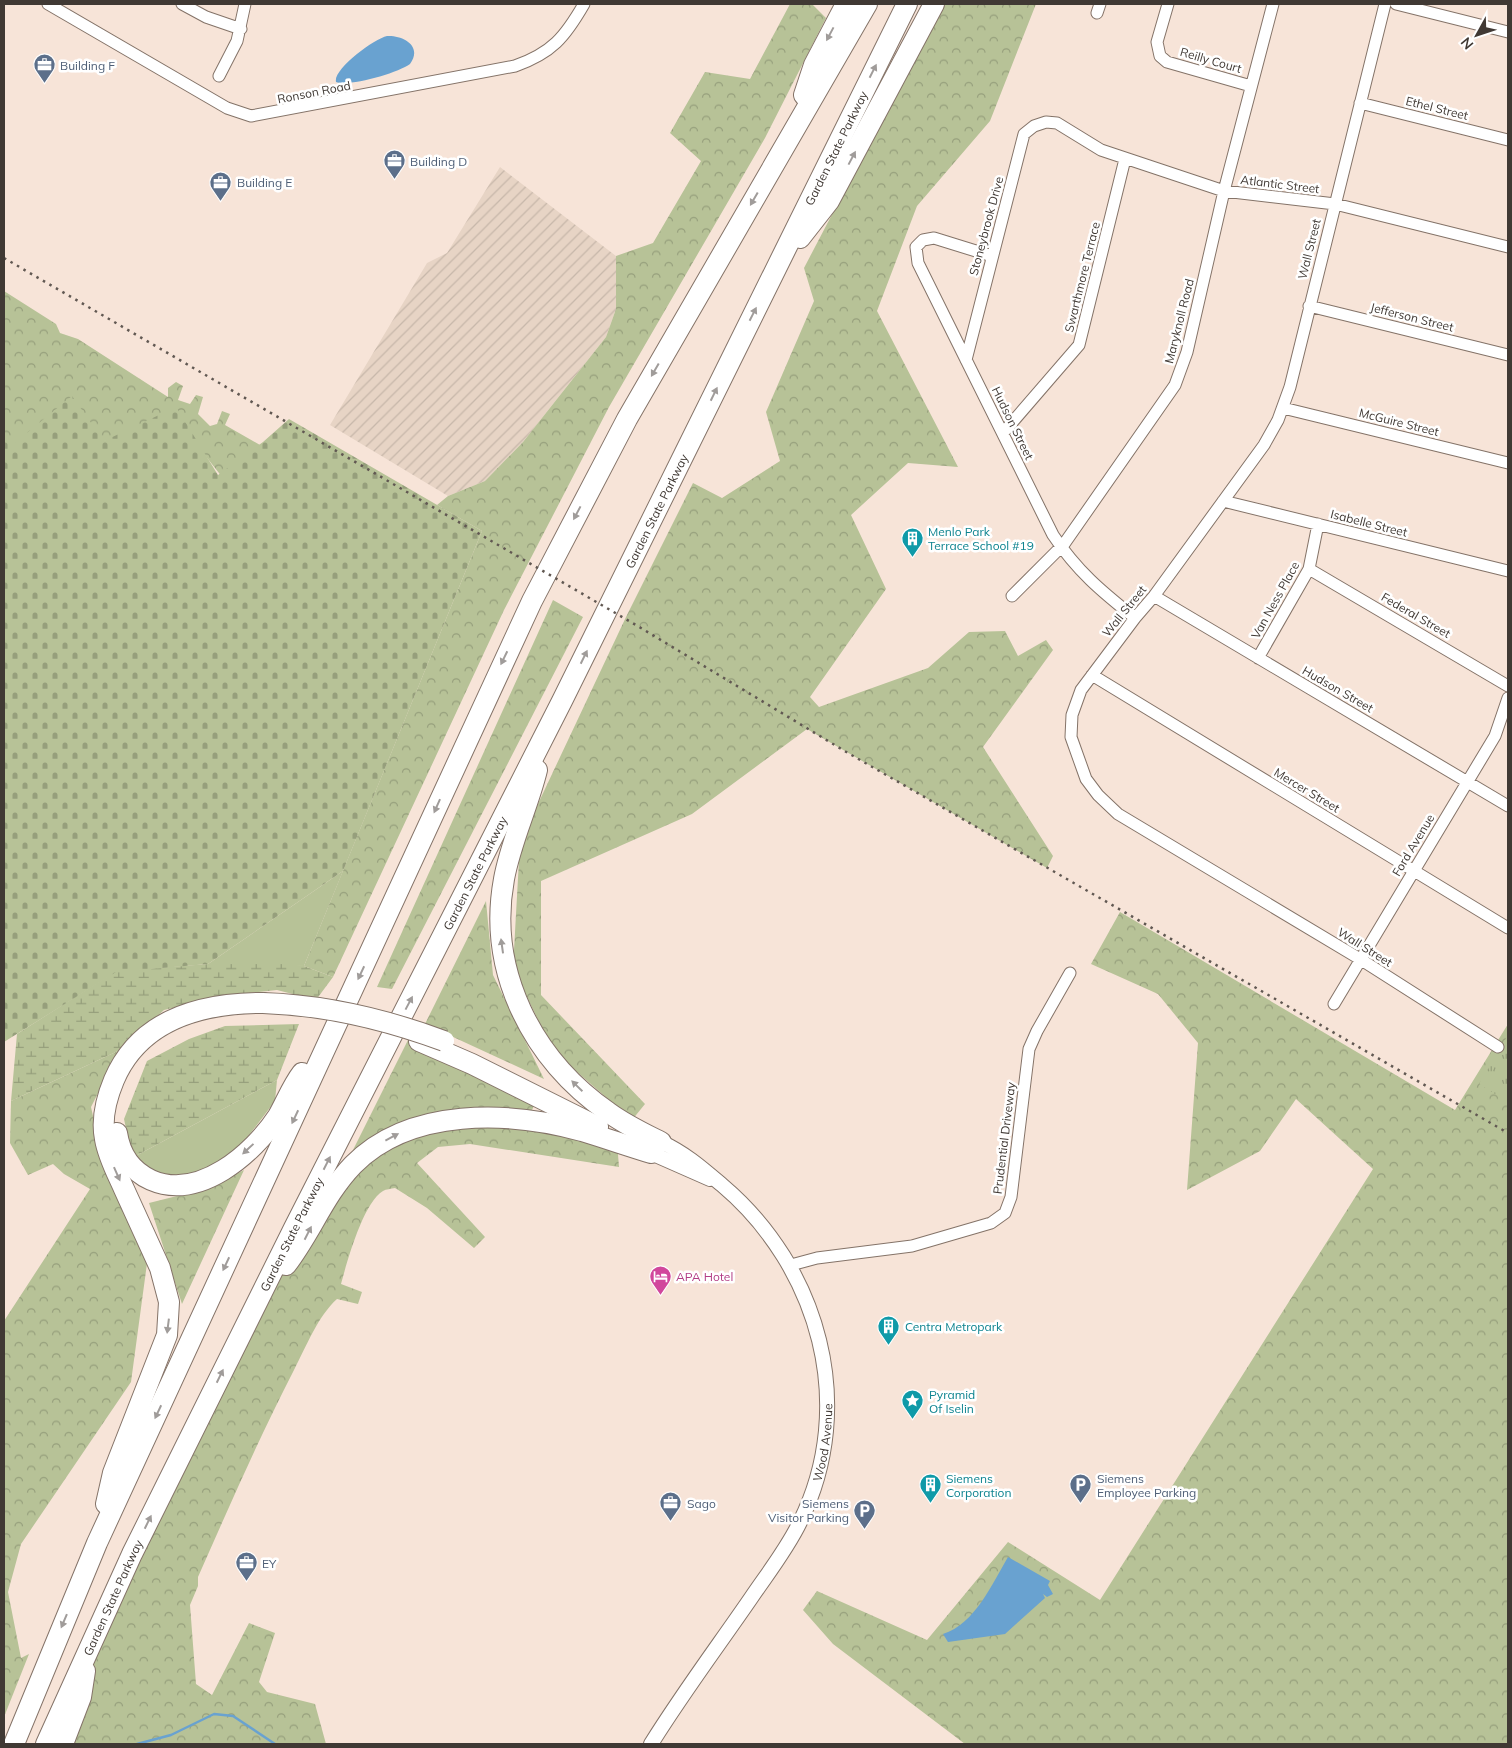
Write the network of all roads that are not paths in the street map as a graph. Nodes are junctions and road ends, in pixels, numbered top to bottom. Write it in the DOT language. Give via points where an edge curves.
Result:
graph roads {
  1 [pos="48,4"];
  2 [pos="182,4"];
  3 [pos="245,4"];
  4 [pos="584,4"];
  5 [pos="846,4"];
  6 [pos="867,4"];
  7 [pos="907,4"];
  8 [pos="934,4"];
  9 [pos="1168,4"];
  10 [pos="1273,4"];
  11 [pos="1385,4"];
  12 [pos="1396,4"];
  13 [pos="241,29"];
  14 [pos="1508,32"];
  15 [pos="219,76"];
  16 [pos="1251,86"];
  17 [pos="1360,103"];
  18 [pos="1057,123"];
  19 [pos="791,134"];
  20 [pos="1508,140"];
  21 [pos="1124,159"];
  22 [pos="1224,191"];
  23 [pos="1334,204"];
  24 [pos="1508,247"];
  25 [pos="992,256"];
  26 [pos="774,272"];
  27 [pos="1310,306"];
  28 [pos="1508,355"];
  29 [pos="966,360"];
  30 [pos="1283,408"];
  31 [pos="1003,433"];
  32 [pos="1508,463"];
  33 [pos="1223,501"];
  34 [pos="1318,524"];
  35 [pos="1061,547"];
  36 [pos="1309,569"];
  37 [pos="1508,572"];
  38 [pos="1012,596"];
  39 [pos="1154,596"];
  40 [pos="1135,618"];
  41 [pos="1258,658"];
  42 [pos="1092,675"];
  43 [pos="1508,686"];
  44 [pos="1508,698"];
  45 [pos="544,736"];
  46 [pos="1468,781"];
  47 [pos="1508,806"];
  48 [pos="1414,870"];
  49 [pos="1508,928"];
  50 [pos="1360,959"];
  51 [pos="1070,973"];
  52 [pos="1334,1004"];
  53 [pos="260,1008"];
  54 [pos="337,1025"];
  55 [pos="1498,1046"];
  56 [pos="656,1148"];
  57 [pos="791,1265"];
  58 [pos="258,1300"];
  59 [pos="97,1543"];
  60 [pos="89,1645"];
  61 [pos="14,1744"];
  62 [pos="46,1744"];
  63 [pos="64,1744"];
  64 [pos="651,1744"];
  1 -- 4 [label="street, Ronson Road" via="227,108 251,116 515,66 545,53 560,41"];
  2 -- 13 [label="street"];
  3 -- 13 [label="street"];
  5 -- 19 [label="highway, one-way" via="814,65"];
  6 -- 19 [label="highway"];
  26 -- 7 [label="highway, Garden State Parkway, one-way"];
  26 -- 8 [label="highway, one-way" via="829,201"];
  9 -- 16 [label="street, Reilly Court" via="1157,42 1160,56 1167,62"];
  10 -- 16 [label="street, Maryknoll Road"];
  11 -- 17 [label="street, Wall Street"];
  12 -- 14 [label="street"];
  13 -- 15 [label="street"];
  16 -- 22 [label="street, Maryknoll Road"];
  17 -- 20 [label="street, Ethel Street"];
  17 -- 23 [label="street, Wall Street"];
  18 -- 21 [label="street, Atlantic Street" via="1101,150"];
  18 -- 25 [label="street, Stoneybrook Drive" via="1046,122 1024,134"];
  19 -- 54 [label="highway, one-way" via="635,405 556,552 481,708"];
  21 -- 22 [label="street, Atlantic Street"];
  21 -- 31 [label="street, Swarthmore Terrace" via="1079,345"];
  22 -- 23 [label="street, Atlantic Street"];
  22 -- 35 [label="street, Maryknoll Road" via="1188,352 1175,385"];
  23 -- 24 [label="street, Atlantic Street"];
  23 -- 27 [label="street, Wall Street"];
  25 -- 29 [label="street, Stoneybrook Drive"];
  25 -- 29 [label="street, Hudson Street" via="934,238 923,240 916,247 918,263"];
  45 -- 26 [label="highway, Garden State Parkway, one-way"];
  27 -- 28 [label="street, Jefferson Street"];
  27 -- 30 [label="street, Wall Street"];
  29 -- 31 [label="street, Hudson Street"];
  30 -- 32 [label="street, McGuire Street"];
  30 -- 33 [label="street, Wall Street" via="1264,445"];
  31 -- 35 [label="street, Hudson Street"];
  33 -- 34 [label="street, Isabelle Street"];
  33 -- 39 [label="street, Wall Street"];
  34 -- 36 [label="street, Van Ness Place"];
  34 -- 37 [label="street, Isabelle Street"];
  35 -- 38 [label="street, Maryknoll Road"];
  35 -- 40 [label="street, Hudson Street" via="1092,583"];
  36 -- 41 [label="street, Van Ness Place"];
  36 -- 43 [label="street, Federal Street"];
  39 -- 40 [label="street, Wall Street"];
  39 -- 41 [label="street, Hudson Street"];
  40 -- 42 [label="street, Wall Street"];
  41 -- 46 [label="street, Hudson Street"];
  42 -- 48 [label="street, Mercer Street"];
  42 -- 50 [label="street, Wall Street" via="1081,690 1072,715 1071,736 1086,779 1098,796 1118,814"];
  44 -- 46 [label="street, Ford Avenue" via="1495,736"];
  56 -- 45 [label="highway, one-way" via="607,1112 567,1076 534,1034 520,1011 511,986 501,938 502,891 510,854 530,798"];
  58 -- 45 [label="highway, Garden State Parkway, one-way"];
  46 -- 47 [label="street, Hudson Street"];
  46 -- 48 [label="street, Ford Avenue"];
  48 -- 49 [label="street, Mercer Street"];
  48 -- 50 [label="street, Ford Avenue"];
  50 -- 52 [label="street, Ford Avenue"];
  50 -- 55 [label="street, Wall Street"];
  51 -- 57 [label="street, Prudential Driveway" via="1029,1049 1011,1197 1002,1216 990,1223 912,1246 817,1258"];
  54 -- 53 [label="highway, one-way" via="297,1080 272,1124 237,1160 207,1178 183,1184 160,1183 140,1173 124,1156 118,1142 117,1126 123,1094 139,1063 158,1044 184,1029"];
  53 -- 56 [label="highway" via="343,1021 442,1045 626,1130"];
  53 -- 59 [label="highway, one-way" via="206,1008 164,1023 130,1054 108,1097 104,1121 106,1147 160,1268 169,1310 167,1335 161,1354 112,1473"];
  54 -- 59 [label="highway, one-way"];
  56 -- 57 [label="street, Wood Avenue" via="688,1156 720,1183 759,1220"];
  58 -- 56 [label="highway, one-way" via="302,1243 340,1180 372,1149 406,1130 458,1120 526,1121"];
  57 -- 64 [label="street, Wood Avenue" via="814,1316 824,1364 826,1432 818,1477 807,1508 788,1544"];
  60 -- 58 [label="highway, Garden State Parkway, one-way"];
  59 -- 61 [label="highway, one-way"];
  60 -- 62 [label="highway, Garden State Parkway"];
  60 -- 63 [label="highway" via="81,1697"];
}
